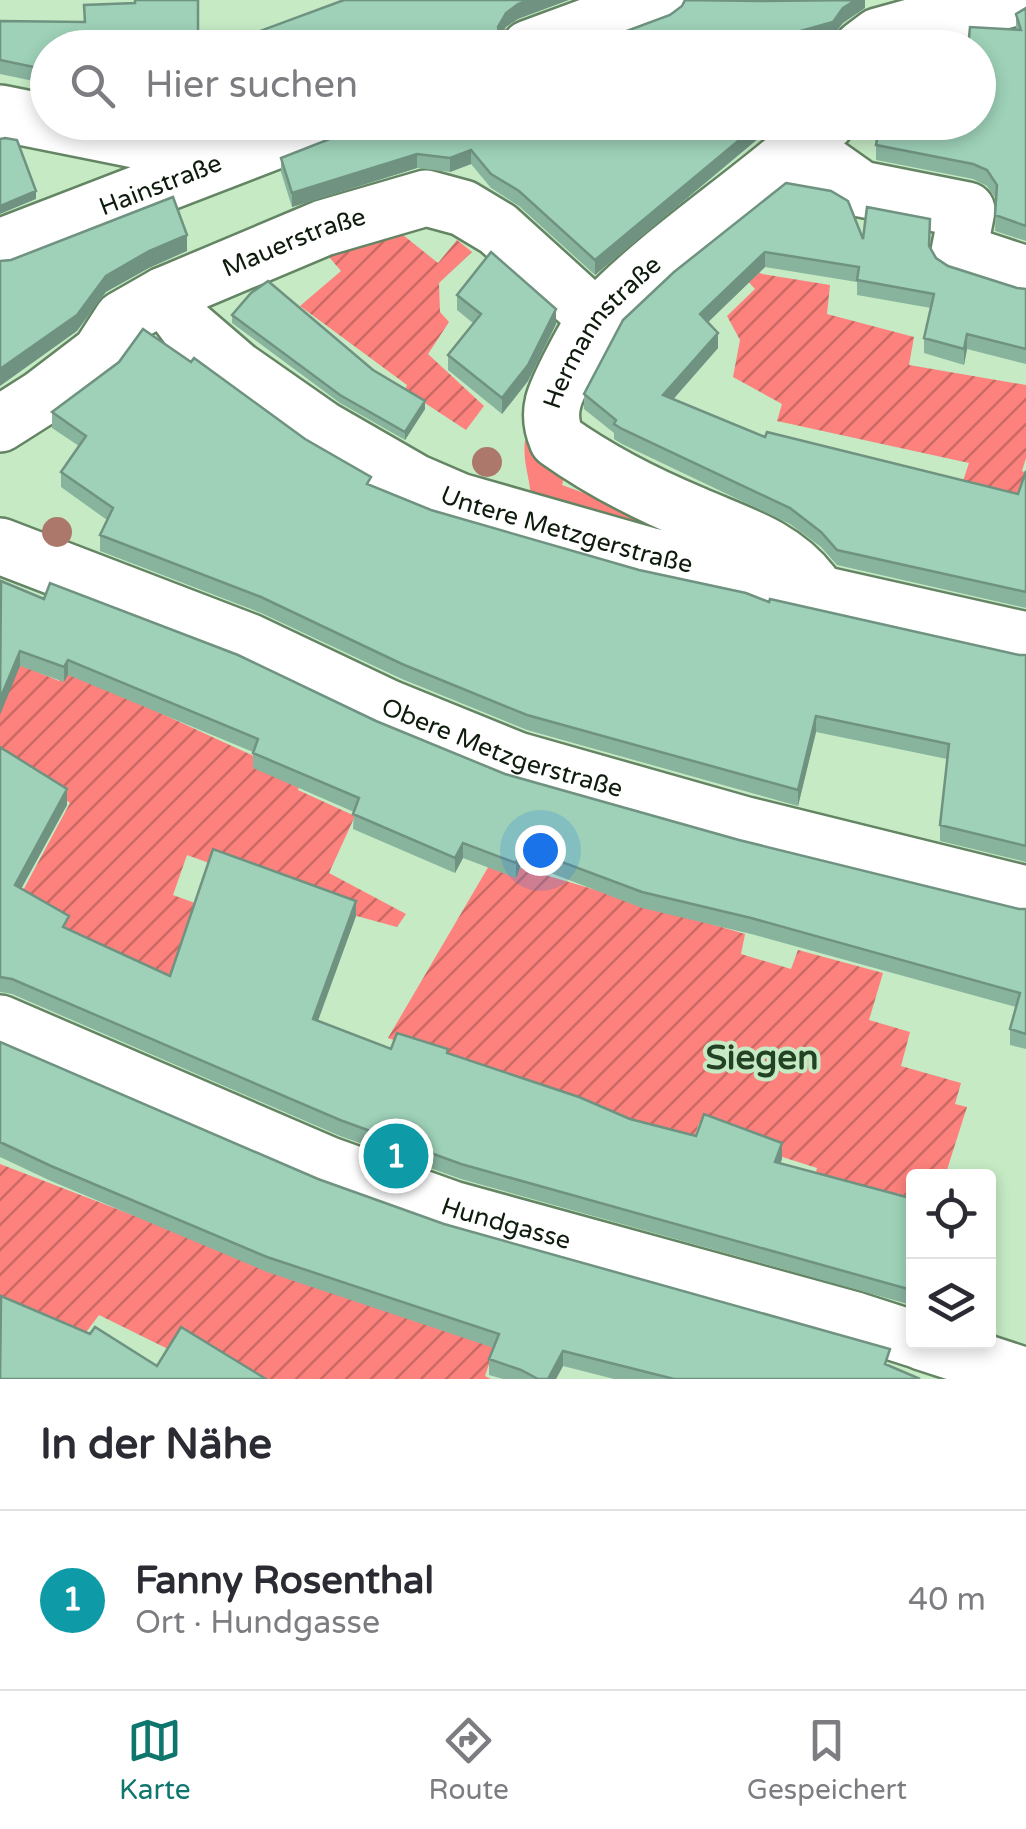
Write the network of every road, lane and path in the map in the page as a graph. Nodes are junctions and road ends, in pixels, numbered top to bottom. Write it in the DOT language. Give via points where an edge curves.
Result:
graph roads {
  1 [pos="660,0"];
  2 [pos="1008,0"];
  3 [pos="578,30"];
  4 [pos="900,30"];
  5 [pos="0,113"];
  6 [pos="30,119"];
  7 [pos="135,140"];
  8 [pos="276,140"];
  9 [pos="808,140"];
  10 [pos="247,151"];
  11 [pos="0,246"];
  12 [pos="1026,274"];
  13 [pos="164,295"];
  14 [pos="596,318"];
  15 [pos="0,424"];
  16 [pos="0,546"];
  17 [pos="818,591"];
  18 [pos="1026,640"];
  19 [pos="1026,894"];
  20 [pos="0,1022"];
  21 [pos="906,1336"];
  22 [pos="943,1349"];
  23 [pos="1026,1376"];
  1 -- 3 [label="street"];
  2 -- 4 [label="street"];
  5 -- 6 [label="street"];
  7 -- 10 [label="street"];
  8 -- 10 [label="street, Hainstraße"];
  9 -- 12 [label="street" via="827,165 861,188 968,210 959,252"];
  9 -- 14 [label="street, Hermannstraße"];
  10 -- 11 [label="street, Hainstraße"];
  13 -- 14 [label="street, Mauerstraße" via="323,228 426,198 498,228"];
  13 -- 15 [label="street, Mauerstraße" via="122,319 100,354"];
  13 -- 17 [label="street, Untere Metzgerstraße" via="187,326 237,369 322,430 415,482 648,555"];
  14 -- 17 [label="street, Hermannstraße" via="553,401 557,440 636,488 749,535 797,564"];
  16 -- 19 [label="street, Obere Metzgerstraße" via="250,642 517,760"];
  17 -- 18 [label="street, Untere Metzgerstraße"];
  20 -- 21 [label="street, Hundgasse" via="329,1165 452,1209"];
  22 -- 23 [label="street"];
}
